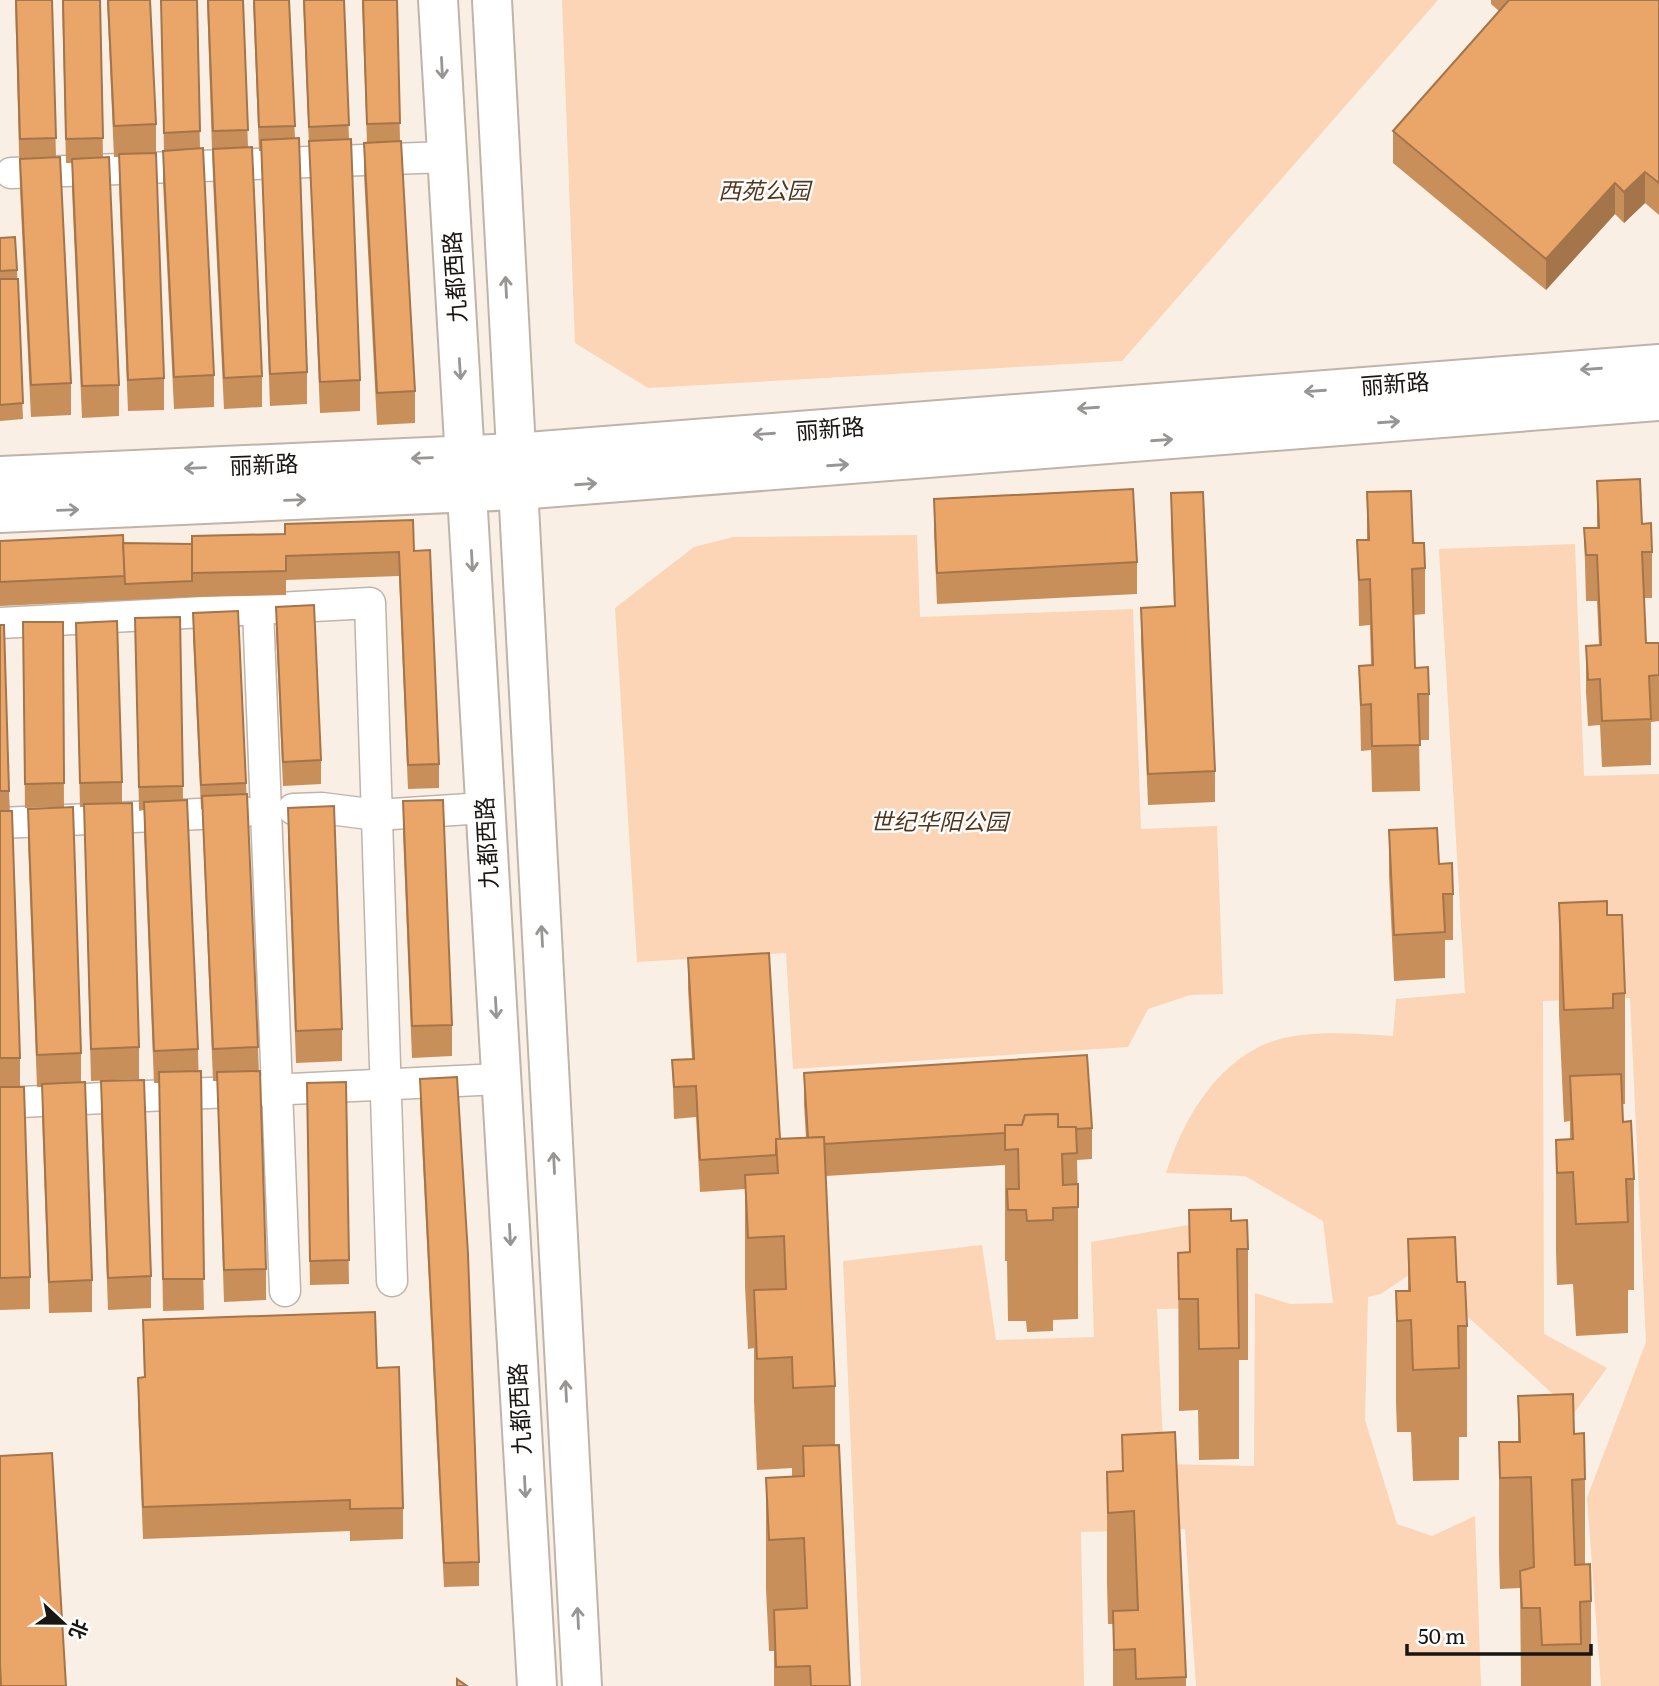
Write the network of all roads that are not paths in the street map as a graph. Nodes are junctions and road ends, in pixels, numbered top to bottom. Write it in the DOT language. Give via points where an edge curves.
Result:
graph roads {
  1 [pos="438,0"];
  2 [pos="492,0"];
  3 [pos="447,157"];
  4 [pos="11,173"];
  5 [pos="1659,364"];
  6 [pos="1659,401"];
  7 [pos="517,471"];
  8 [pos="467,474"];
  9 [pos="0,476"];
  10 [pos="0,513"];
  11 [pos="258,609"];
  12 [pos="0,622"];
  13 [pos="484,808"];
  14 [pos="266,811"];
  15 [pos="377,815"];
  16 [pos="0,823"];
  17 [pos="500,1079"];
  18 [pos="386,1085"];
  19 [pos="277,1090"];
  20 [pos="0,1103"];
  21 [pos="392,1281"];
  22 [pos="285,1291"];
  23 [pos="537,1686"];
  24 [pos="582,1686"];
  1 -- 3 [label="main road, 九都西路, one-way"];
  7 -- 2 [label="main road, 九都西路, one-way"];
  3 -- 4 [label="street"];
  3 -- 8 [label="main road, 九都西路, one-way"];
  5 -- 7 [label="main road, 丽新路, one-way"];
  7 -- 6 [label="main road, 丽新路, one-way"];
  7 -- 8 [label="main road, 丽新路"];
  24 -- 7 [label="main road, 九都西路, one-way"];
  8 -- 9 [label="main road, 丽新路, one-way"];
  10 -- 8 [label="main road, 丽新路, one-way"];
  8 -- 13 [label="main road, 九都西路, one-way"];
  11 -- 12 [label="street"];
  11 -- 14 [label="street"];
  11 -- 15 [label="street" via="370,603"];
  13 -- 15 [label="street"];
  13 -- 17 [label="main road, 九都西路, one-way"];
  14 -- 15 [label="street" via="322,807"];
  14 -- 16 [label="street"];
  14 -- 19 [label="street"];
  15 -- 18 [label="street"];
  17 -- 18 [label="street"];
  17 -- 23 [label="main road, 九都西路, one-way"];
  18 -- 19 [label="street"];
  18 -- 21 [label="street"];
  19 -- 20 [label="street"];
  19 -- 22 [label="street"];
}
